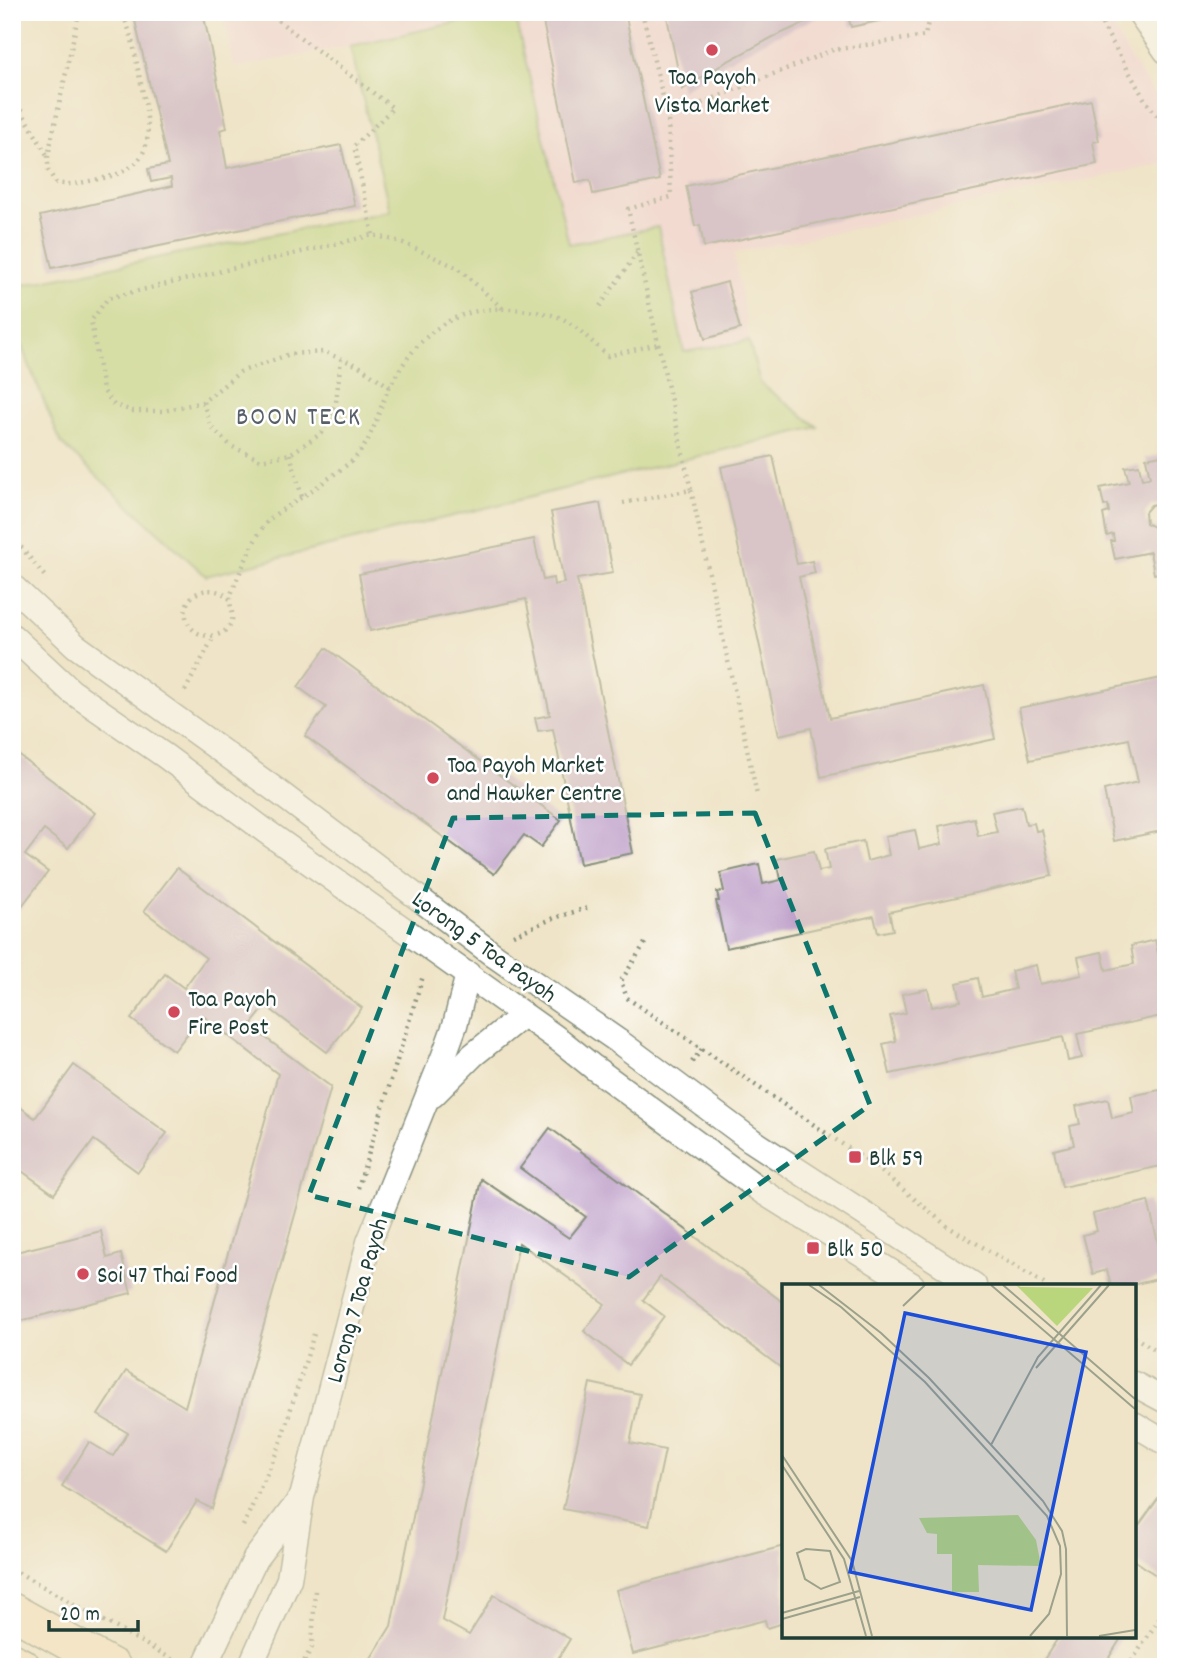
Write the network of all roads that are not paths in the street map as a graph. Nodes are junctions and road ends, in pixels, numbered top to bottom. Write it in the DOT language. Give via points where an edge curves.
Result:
graph roads {
  1 [pos="1139,12"];
  2 [pos="1166,51"];
  3 [pos="12,586"];
  4 [pos="12,636"];
  5 [pos="468,974"];
  6 [pos="523,1014"];
  7 [pos="424,1107"];
  8 [pos="910,1284"];
  9 [pos="972,1284"];
  10 [pos="1136,1385"];
  11 [pos="1166,1401"];
  12 [pos="1136,1425"];
  13 [pos="1166,1443"];
  14 [pos="302,1497"];
  15 [pos="12,1611"];
  16 [pos="12,1661"];
  17 [pos="23,1667"];
  18 [pos="113,1667"];
  19 [pos="204,1667"];
  20 [pos="250,1667"];
  1 -- 2 [label="street"];
  3 -- 9 [label="street, Lorong 5 Toa Payoh" via="76,646 495,956 751,1140"];
  4 -- 5 [label="street, Lorong 5 Toa Payoh" via="71,691"];
  5 -- 6 [label="street, Lorong 5 Toa Payoh"];
  5 -- 7 [label="street, Lorong 7 Toa Payoh" via="455,1025"];
  6 -- 7 [label="street, Lorong 7 Toa Payoh" via="473,1055"];
  6 -- 8 [label="street, Lorong 5 Toa Payoh" via="763,1192"];
  7 -- 14 [label="street, Lorong 7 Toa Payoh" via="369,1242"];
  10 -- 11 [label="street"];
  12 -- 13 [label="street"];
  14 -- 19 [label="street, Lorong 7 Toa Payoh" via="256,1559"];
  14 -- 20 [label="street, Lorong 7 Toa Payoh" via="289,1579"];
  15 -- 18 [label="main road"];
  16 -- 17 [label="main road"];
}
